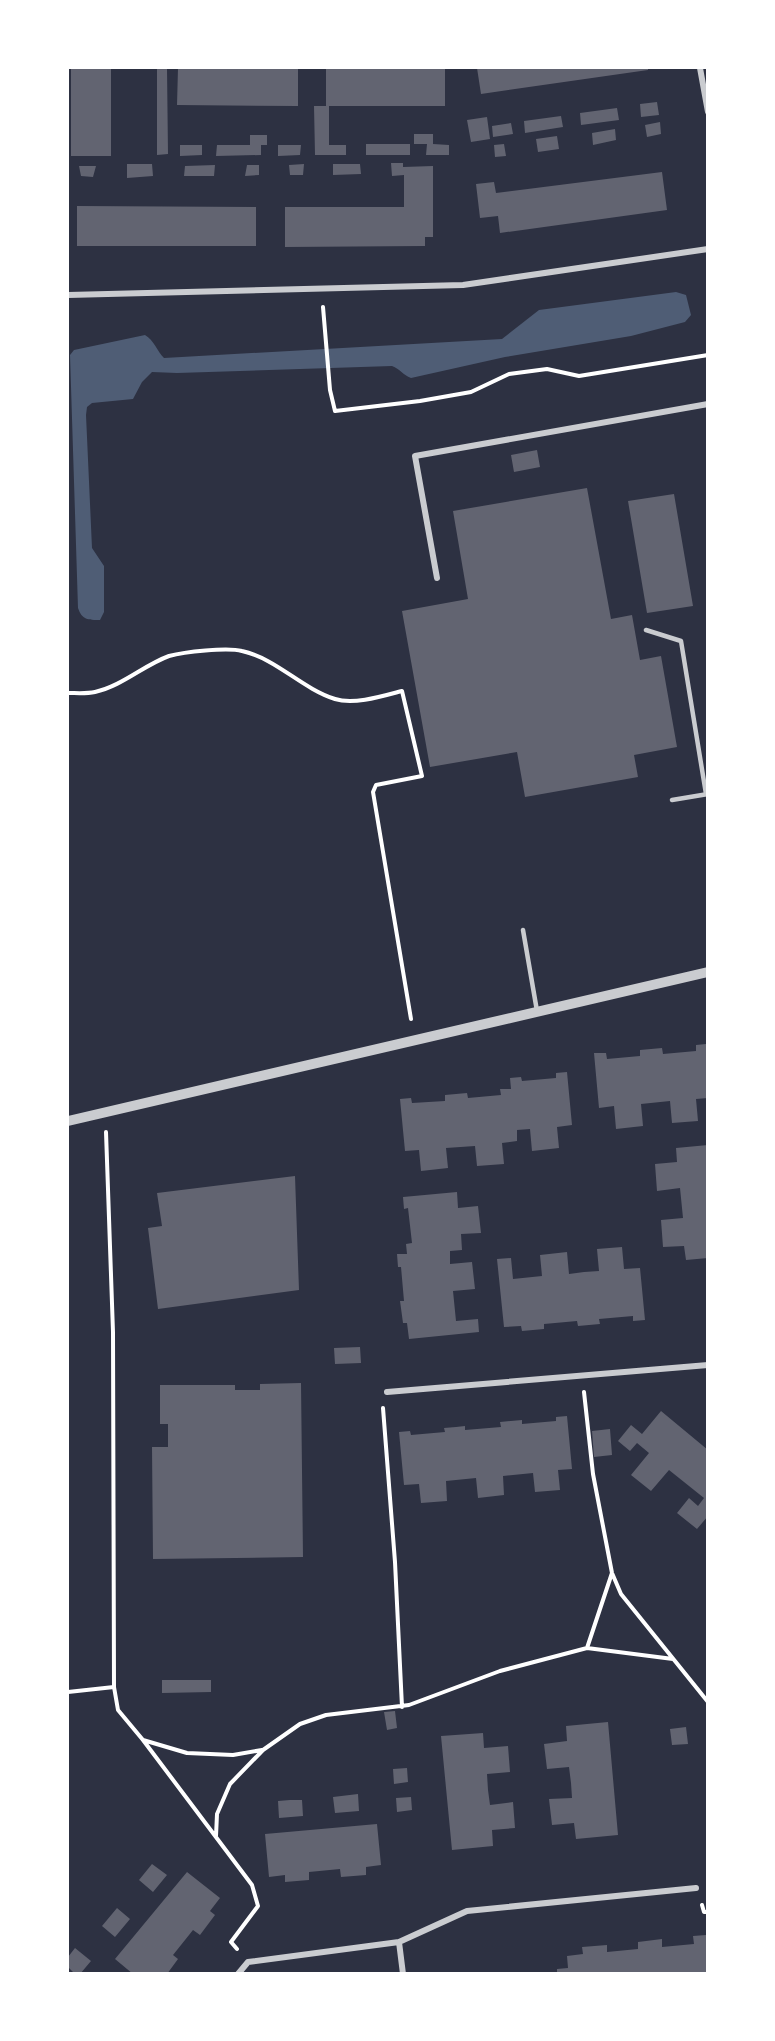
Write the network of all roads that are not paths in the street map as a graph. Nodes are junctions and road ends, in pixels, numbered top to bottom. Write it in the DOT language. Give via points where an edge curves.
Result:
graph roads {
  1 [pos="700,68"];
  2 [pos="708,112"];
  3 [pos="708,249"];
  4 [pos="68,294"];
  5 [pos="708,404"];
  6 [pos="437,578"];
  7 [pos="646,630"];
  8 [pos="707,794"];
  9 [pos="672,800"];
  10 [pos="523,930"];
  11 [pos="708,972"];
  12 [pos="537,1011"];
  13 [pos="68,1121"];
  14 [pos="708,1365"];
  15 [pos="387,1392"];
  16 [pos="696,1888"];
  17 [pos="399,1942"];
  18 [pos="238,1974"];
  19 [pos="403,1974"];
  1 -- 2 [label="street"];
  3 -- 4 [label="street" via="463,285"];
  5 -- 6 [label="street" via="415,456"];
  7 -- 8 [label="lane" via="681,641"];
  8 -- 9 [label="lane"];
  10 -- 12 [label="lane"];
  11 -- 12 [label="street"];
  12 -- 13 [label="street"];
  14 -- 15 [label="street"];
  16 -- 17 [label="street" via="467,1911"];
  17 -- 18 [label="street" via="248,1962"];
  17 -- 19 [label="street"];
}
